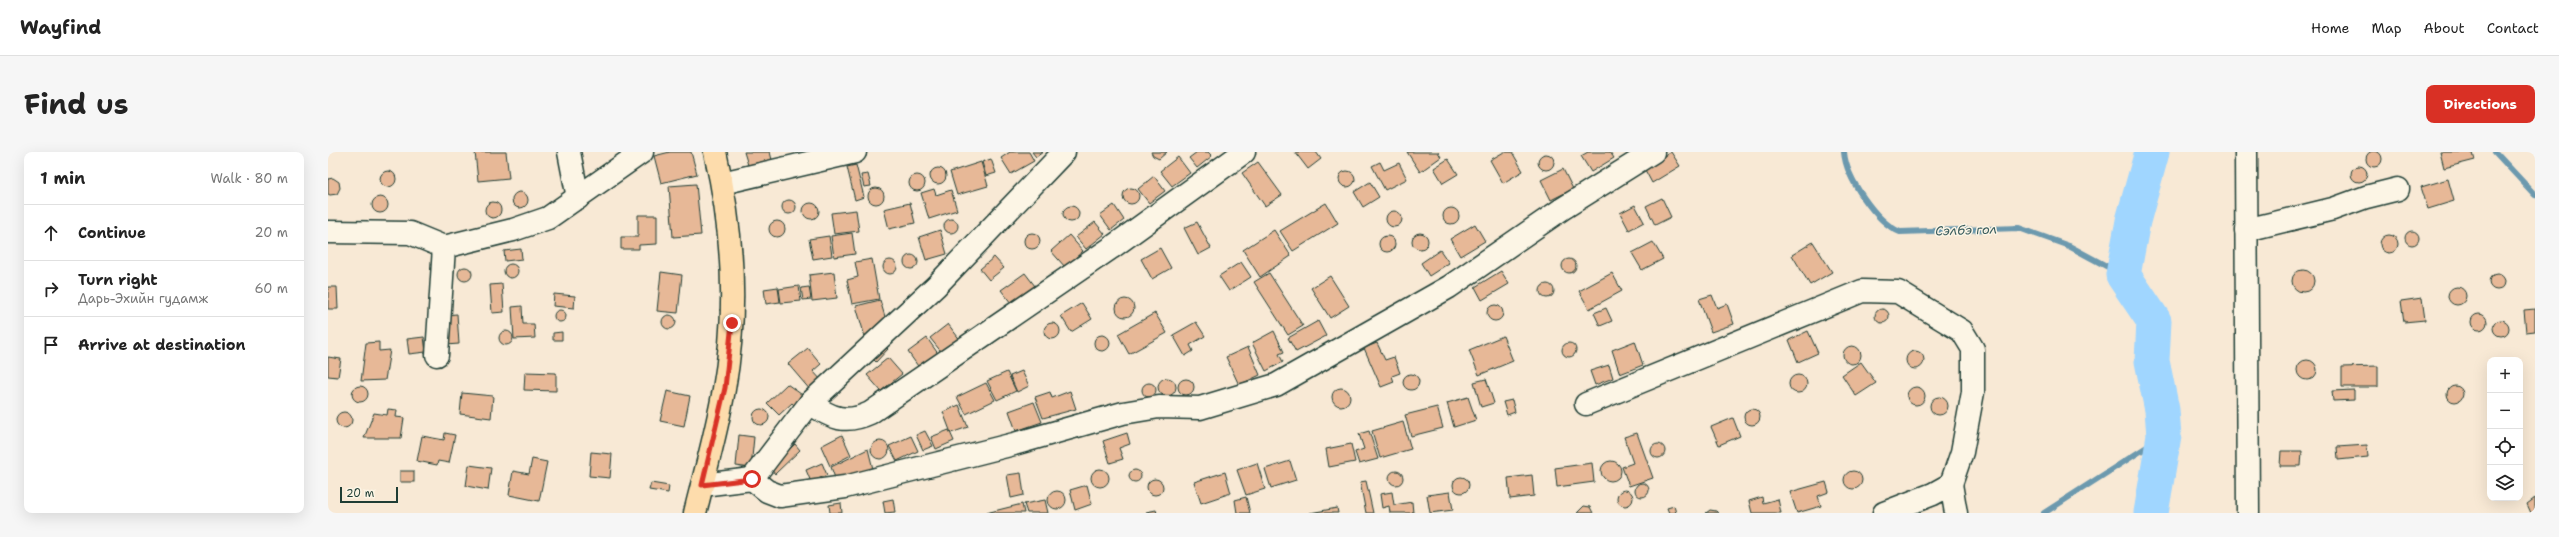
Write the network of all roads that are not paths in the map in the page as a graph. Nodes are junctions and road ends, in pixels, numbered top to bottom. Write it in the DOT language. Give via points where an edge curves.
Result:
graph roads {
  1 [pos="569,152"];
  2 [pos="642,152"];
  3 [pos="715,152"];
  4 [pos="855,152"];
  5 [pos="1064,152"];
  6 [pos="1244,152"];
  7 [pos="1653,152"];
  8 [pos="2246,152"];
  9 [pos="722,183"];
  10 [pos="2398,189"];
  11 [pos="578,198"];
  12 [pos="2246,230"];
  13 [pos="328,232"];
  14 [pos="444,246"];
  15 [pos="437,355"];
  16 [pos="810,403"];
  17 [pos="1586,404"];
  18 [pos="752,479"];
  19 [pos="1951,484"];
  20 [pos="702,485"];
  21 [pos="695,513"];
  22 [pos="1884,513"];
  23 [pos="1956,513"];
  24 [pos="2248,513"];
  1 -- 11 [label="street"];
  2 -- 11 [label="street"];
  3 -- 9 [label="main road"];
  4 -- 9 [label="street"];
  5 -- 16 [label="street" via="936,286"];
  6 -- 16 [label="street" via="1111,248 870,413 856,420 842,419 824,413"];
  7 -- 18 [label="street" via="1562,209 1449,287 1276,385 1206,407 1159,408 1123,413 845,487 780,496 767,491"];
  8 -- 12 [label="street"];
  9 -- 20 [label="main road" via="729,225 732,323 725,388"];
  10 -- 12 [label="street" via="2333,209"];
  11 -- 14 [label="street" via="535,224"];
  12 -- 24 [label="street"];
  13 -- 14 [label="street" via="410,233"];
  14 -- 15 [label="street"];
  16 -- 18 [label="street"];
  17 -- 19 [label="street" via="1862,291 1898,292 1962,331 1973,349 1973,392 1962,452"];
  18 -- 20 [label="street"];
  19 -- 22 [label="street" via="1933,494"];
  19 -- 23 [label="street"];
  20 -- 21 [label="main road"];
}
